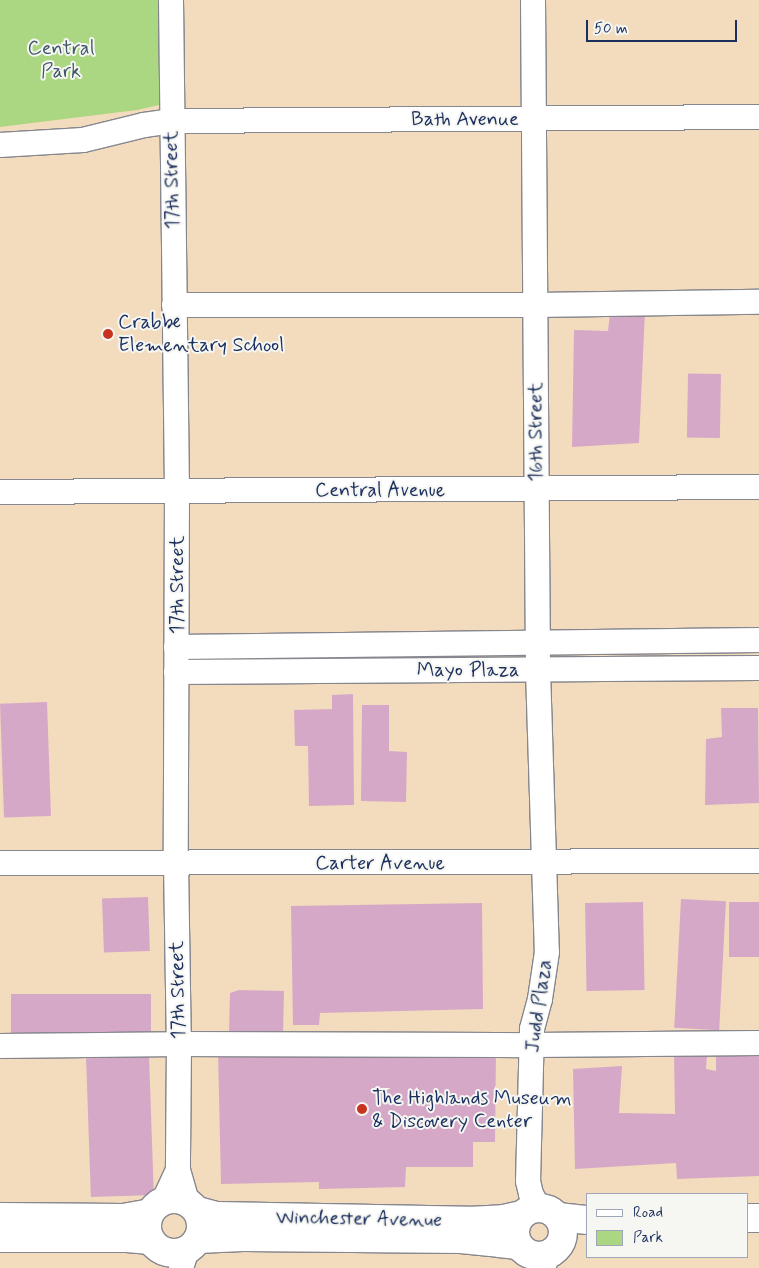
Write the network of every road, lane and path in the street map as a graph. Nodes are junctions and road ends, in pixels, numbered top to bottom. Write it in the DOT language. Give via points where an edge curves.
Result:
graph roads {
  1 [pos="171,0"];
  2 [pos="533,0"];
  3 [pos="759,117"];
  4 [pos="534,119"];
  5 [pos="171,121"];
  6 [pos="1,144"];
  7 [pos="759,302"];
  8 [pos="174,305"];
  9 [pos="535,305"];
  10 [pos="759,487"];
  11 [pos="536,489"];
  12 [pos="0,492"];
  13 [pos="177,492"];
  14 [pos="759,640"];
  15 [pos="538,642"];
  16 [pos="176,646"];
  17 [pos="759,668"];
  18 [pos="538,670"];
  19 [pos="176,672"];
  20 [pos="759,861"];
  21 [pos="176,862"];
  22 [pos="0,863"];
  23 [pos="544,863"];
  24 [pos="759,1043"];
  25 [pos="180,1044"];
  26 [pos="532,1045"];
  27 [pos="0,1046"];
  28 [pos="175,1207"];
  29 [pos="539,1213"];
  30 [pos="0,1217"];
  31 [pos="586,1220"];
  32 [pos="0,1238"];
  33 [pos="586,1241"];
  34 [pos="176,1253"];
  35 [pos="539,1256"];
  1 -- 5 [label="street, 17th Street"];
  2 -- 4 [label="street, 16th Street"];
  3 -- 4 [label="street, Bath Avenue"];
  4 -- 5 [label="street, Bath Avenue"];
  4 -- 9 [label="street, 16th Street"];
  5 -- 6 [label="street, Bath Avenue" via="83,140"];
  5 -- 8 [label="street, 17th Street"];
  7 -- 9 [label="street"];
  8 -- 9 [label="street"];
  8 -- 13 [label="street, 17th Street"];
  9 -- 11 [label="street, 16th Street"];
  10 -- 11 [label="street, Central Avenue"];
  11 -- 13 [label="street, Central Avenue"];
  11 -- 15 [label="street, 16th Street"];
  12 -- 13 [label="street, Central Avenue"];
  13 -- 16 [label="street, 17th Street"];
  14 -- 15 [label="street, Mayo Plaza"];
  15 -- 16 [label="street, Mayo Plaza"];
  15 -- 18 [label="street, 16th Street"];
  16 -- 19 [label="street, 17th Street"];
  17 -- 18 [label="street, Mayo Plaza"];
  18 -- 19 [label="street, Mayo Plaza"];
  18 -- 23 [label="street, 16th Street"];
  19 -- 21 [label="street, 17th Street"];
  20 -- 23 [label="street, Carter Avenue"];
  21 -- 22 [label="street, Carter Avenue"];
  21 -- 23 [label="street, Carter Avenue"];
  21 -- 25 [label="street, 17th Street"];
  23 -- 26 [label="street, Judd Plaza" via="546,952"];
  24 -- 26 [label="street"];
  25 -- 26 [label="street"];
  25 -- 27 [label="street"];
  25 -- 28 [label="street, 17th Street"];
  26 -- 29 [label="street, Judd Plaza" via="528,1181"];
  28 -- 29 [label="main road, Winchester Avenue" via="236,1216 468,1221"];
  28 -- 30 [label="main road, Winchester Avenue" via="123,1218"];
  28 -- 34 [label="main road" via="201,1220"];
  28 -- 34 [label="main road" via="147,1231"];
  29 -- 31 [label="main road, Winchester Avenue"];
  29 -- 35 [label="main road" via="563,1232"];
  29 -- 35 [label="main road" via="516,1223 514,1232"];
  32 -- 34 [label="main road, Winchester Avenue" via="127,1238"];
  33 -- 35 [label="main road, Winchester Avenue"];
  34 -- 35 [label="main road, Winchester Avenue" via="253,1237 461,1240"];
}
